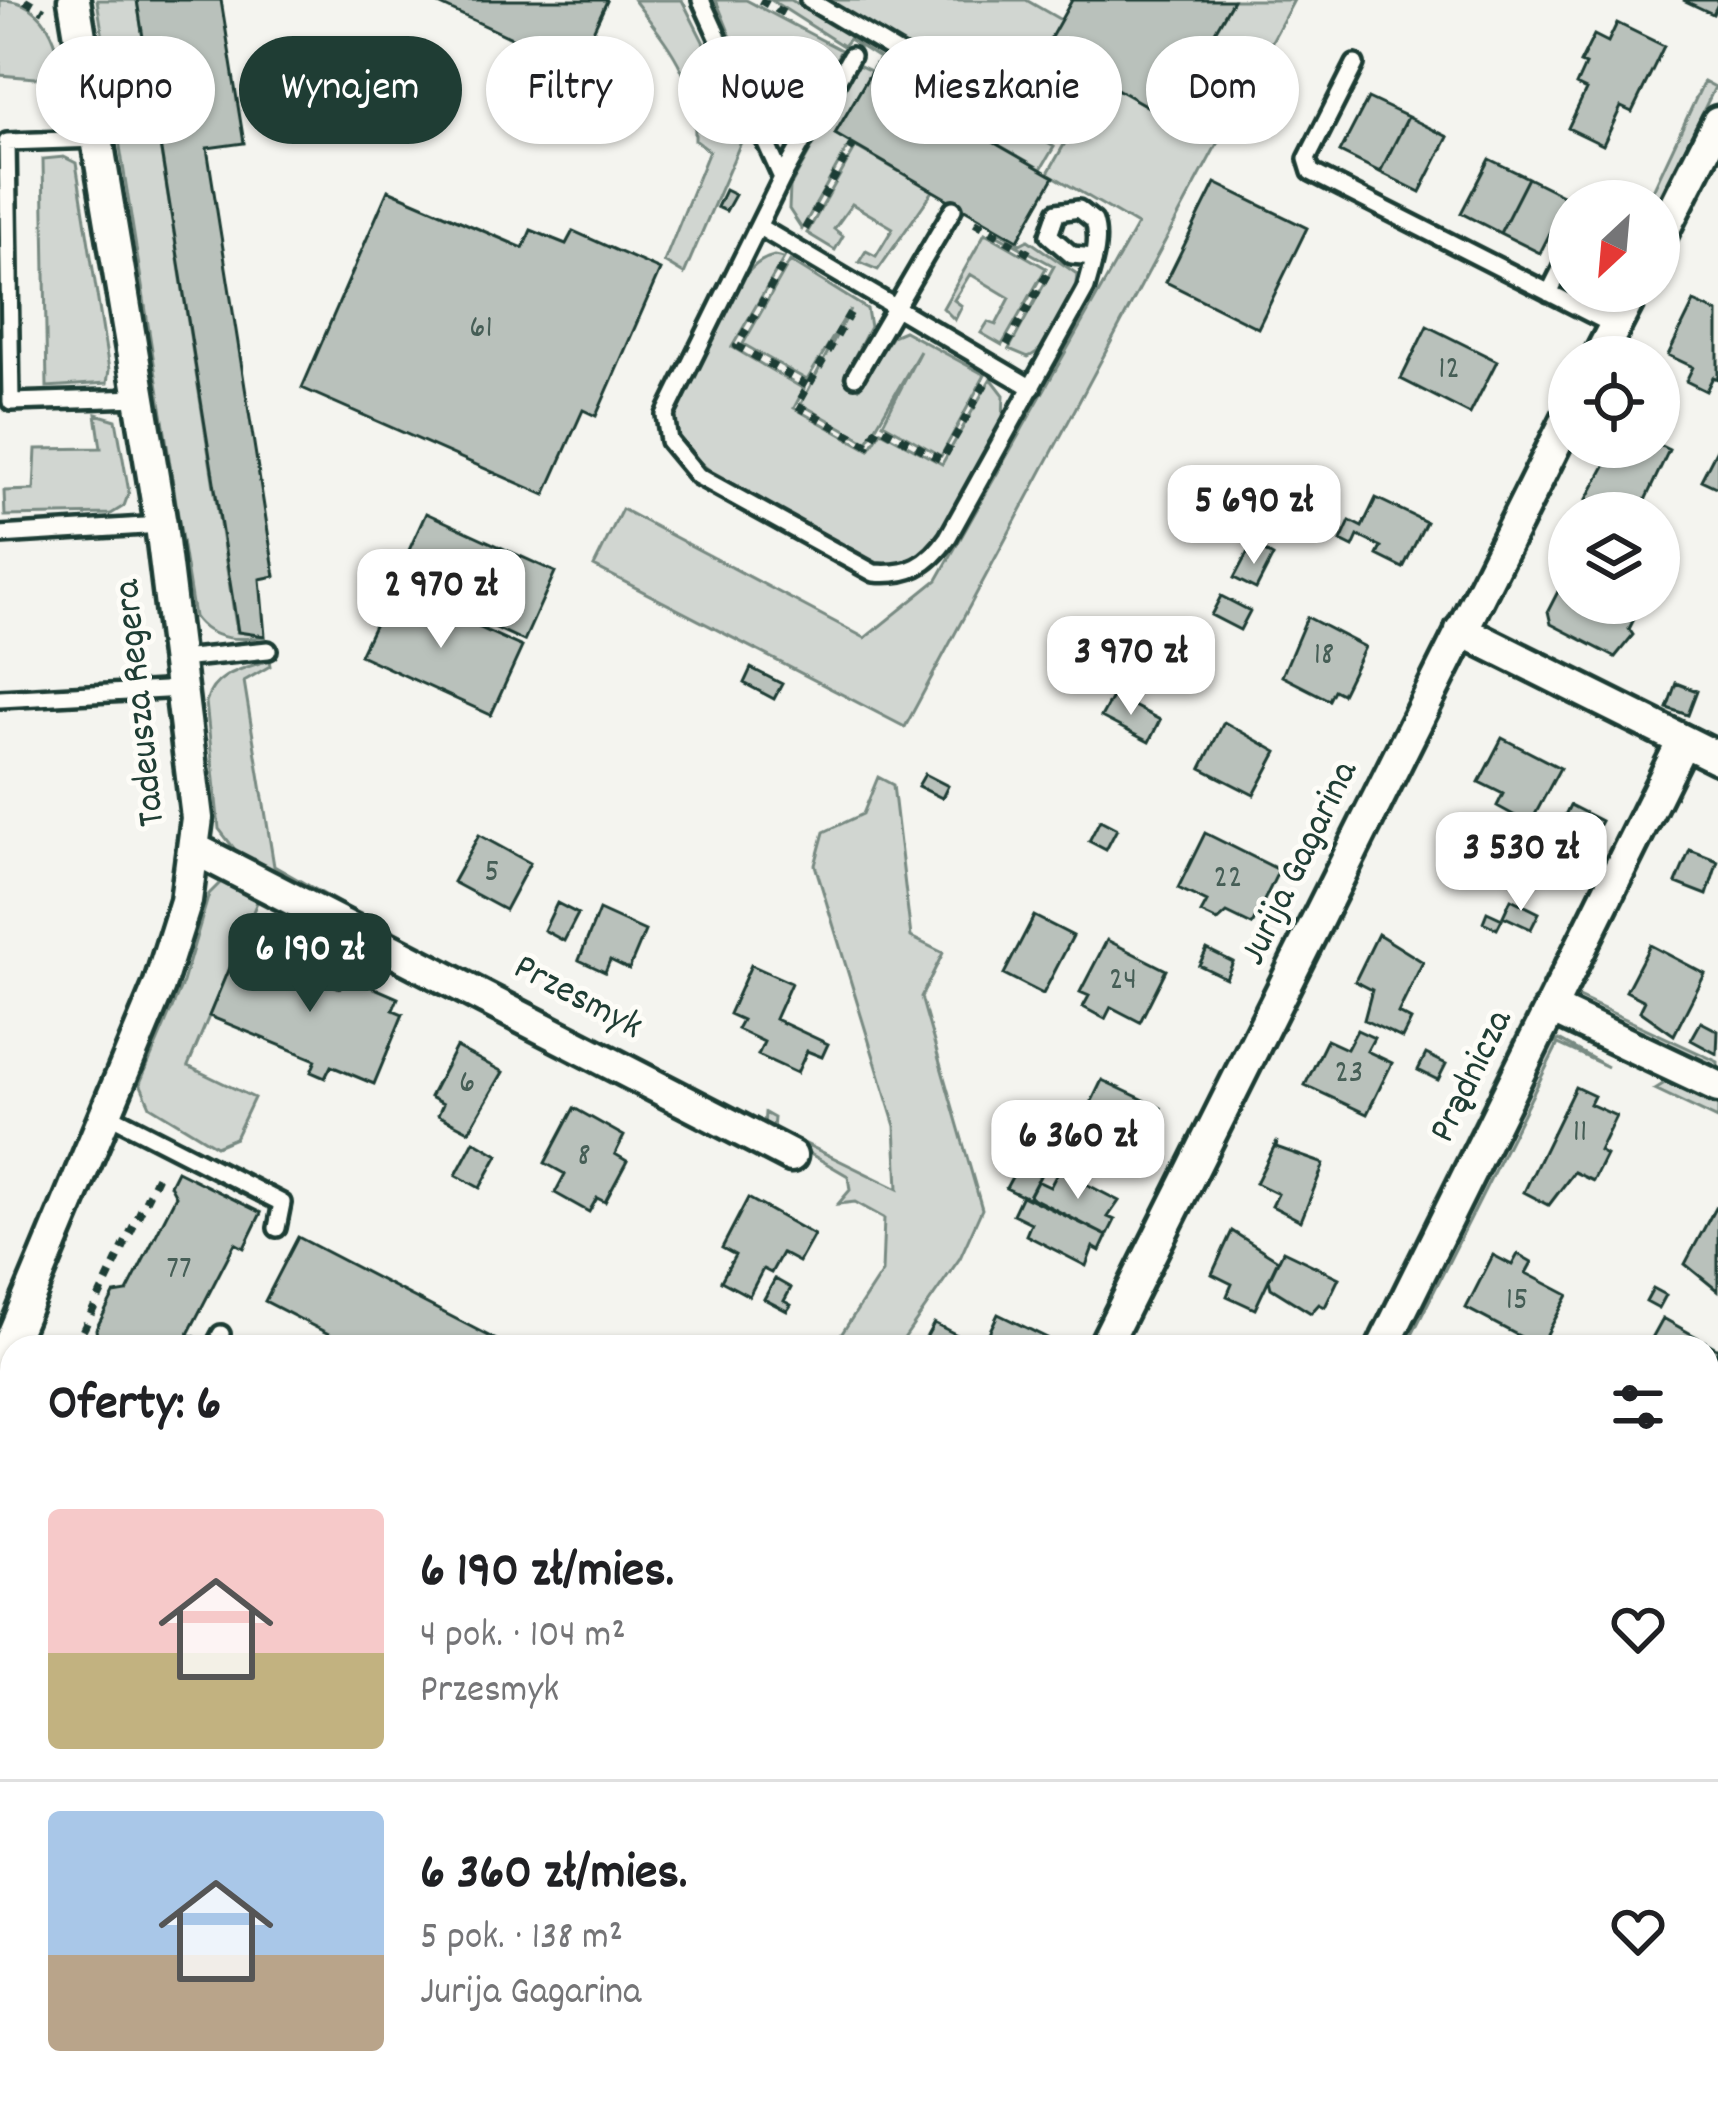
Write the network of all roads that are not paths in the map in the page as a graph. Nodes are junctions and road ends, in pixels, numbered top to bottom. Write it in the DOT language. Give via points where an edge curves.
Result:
graph roads {
  1 [pos="74,0"];
  2 [pos="701,0"];
  3 [pos="809,0"];
  4 [pos="80,36"];
  5 [pos="871,37"];
  6 [pos="851,56"];
  7 [pos="1355,64"];
  8 [pos="1718,122"];
  9 [pos="36,141"];
  10 [pos="3,142"];
  11 [pos="99,144"];
  12 [pos="782,178"];
  13 [pos="1680,197"];
  14 [pos="953,209"];
  15 [pos="761,228"];
  16 [pos="1094,257"];
  17 [pos="1548,291"];
  18 [pos="897,306"];
  19 [pos="1588,312"];
  20 [pos="1622,312"];
  21 [pos="1615,326"];
  22 [pos="1610,336"];
  23 [pos="855,377"];
  24 [pos="1032,388"];
  25 [pos="140,398"];
  26 [pos="6,402"];
  27 [pos="1548,458"];
  28 [pos="161,525"];
  29 [pos="0,535"];
  30 [pos="1461,630"];
  31 [pos="268,650"];
  32 [pos="183,674"];
  33 [pos="0,699"];
  34 [pos="1683,741"];
  35 [pos="1718,758"];
  36 [pos="195,849"];
  37 [pos="1551,1008"];
  38 [pos="1718,1087"];
  39 [pos="106,1113"];
  40 [pos="791,1156"];
  41 [pos="277,1228"];
  42 [pos="13,1335"];
  43 [pos="1110,1335"];
  44 [pos="1390,1335"];
  1 -- 4 [label="street, Tadeusza Regera"];
  2 -- 12 [label="lane"];
  3 -- 5 [label="lane"];
  6 -- 12 [label="lane"];
  7 -- 17 [label="lane" via="1307,159 1311,172"];
  8 -- 13 [label="street"];
  9 -- 10 [label="lane"];
  10 -- 26 [label="lane"];
  11 -- 25 [label="street, Tadeusza Regera"];
  12 -- 15 [label="lane"];
  14 -- 18 [label="lane"];
  15 -- 18 [label="lane"];
  15 -- 24 [label="lane" via="665,416 669,441 698,476 852,563 902,575 936,555"];
  16 -- 24 [label="lane" via="1086,288"];
  18 -- 23 [label="lane"];
  18 -- 24 [label="lane"];
  19 -- 21 [label="lane"];
  20 -- 21 [label="street"];
  21 -- 22 [label="street"];
  25 -- 26 [label="lane"];
  25 -- 28 [label="street, Tadeusza Regera"];
  27 -- 30 [label="street, Jurija Gagarina"];
  28 -- 29 [label="lane"];
  28 -- 32 [label="street, Tadeusza Regera"];
  30 -- 34 [label="street"];
  30 -- 43 [label="street, Jurija Gagarina"];
  31 -- 32 [label="lane"];
  32 -- 33 [label="lane" via="106,698"];
  32 -- 36 [label="street, Tadeusza Regera" via="197,787"];
  34 -- 35 [label="street"];
  34 -- 37 [label="street"];
  36 -- 39 [label="street, Tadeusza Regera" via="173,946"];
  36 -- 40 [label="street, Przesmyk"];
  37 -- 38 [label="street, Prądnicza"];
  37 -- 44 [label="street, Prądnicza"];
  39 -- 41 [label="lane" via="263,1182 282,1202"];
  39 -- 42 [label="street, Tadeusza Regera"];
}
